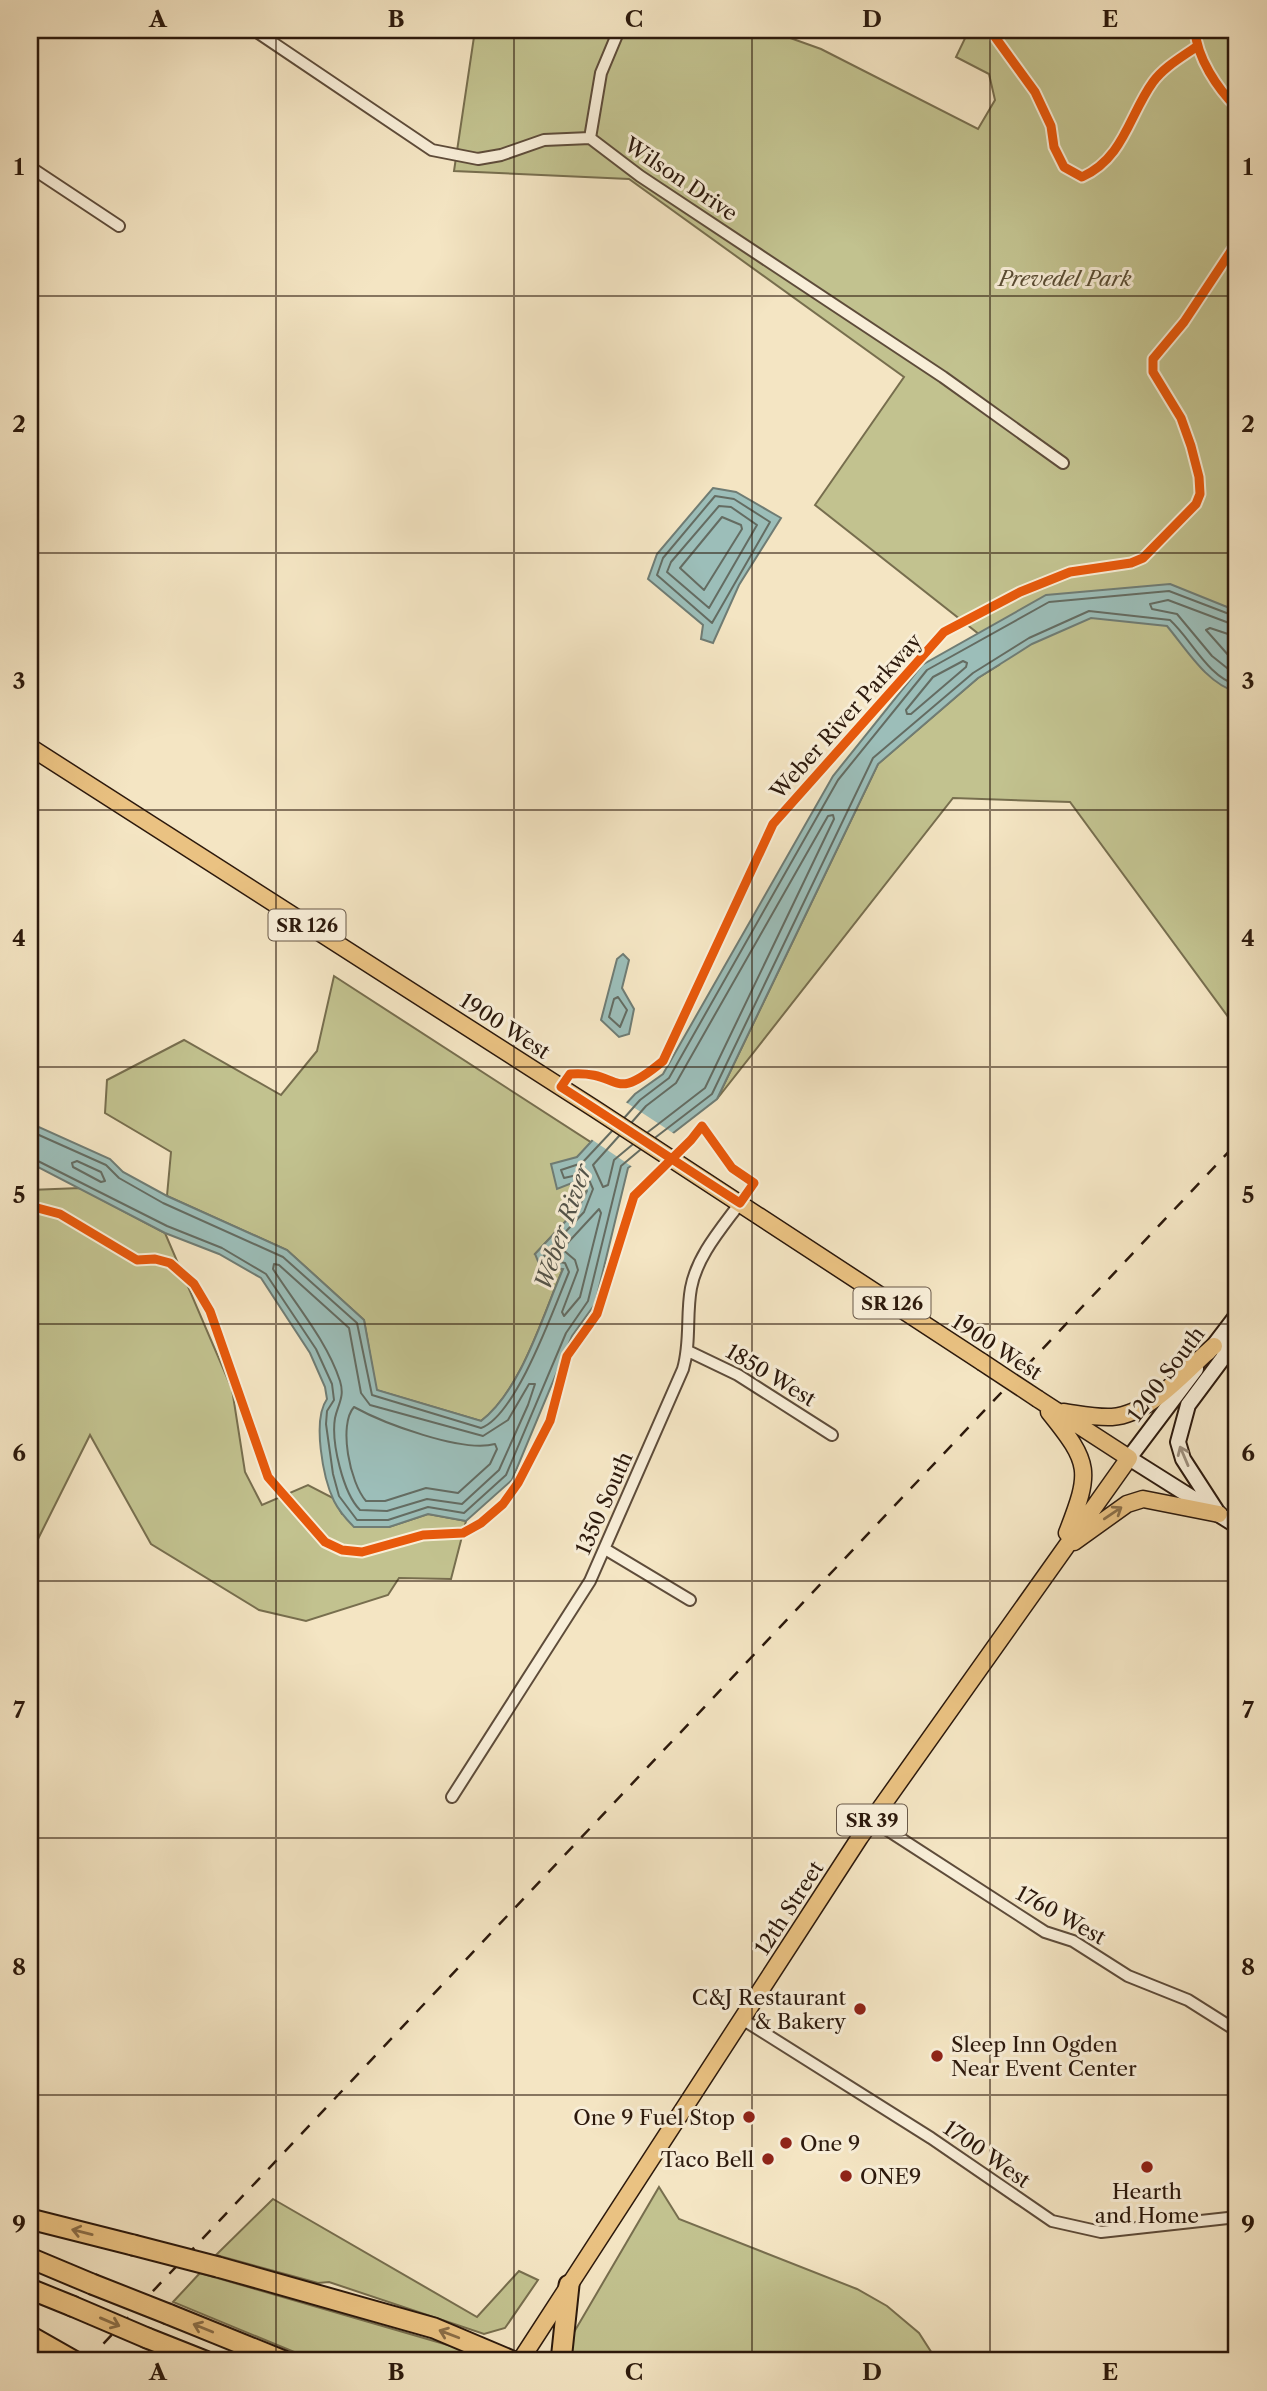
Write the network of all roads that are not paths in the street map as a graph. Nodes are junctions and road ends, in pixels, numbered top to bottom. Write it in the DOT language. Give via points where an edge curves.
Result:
graph roads {
  1 [pos="254,30"];
  2 [pos="619,30"];
  3 [pos="590,138"];
  4 [pos="30,167"];
  5 [pos="119,226"];
  6 [pos="1063,463"];
  7 [pos="30,747"];
  8 [pos="740,1203"];
  9 [pos="1237,1315"];
  10 [pos="1237,1323"];
  11 [pos="1214,1346"];
  12 [pos="688,1351"];
  13 [pos="1038,1399"];
  14 [pos="1058,1412"];
  15 [pos="832,1435"];
  16 [pos="1129,1458"];
  17 [pos="1219,1514"];
  18 [pos="1237,1526"];
  19 [pos="606,1549"];
  20 [pos="1058,1554"];
  21 [pos="690,1600"];
  22 [pos="452,1797"];
  23 [pos="872,1820"];
  24 [pos="742,2019"];
  25 [pos="1237,2031"];
  26 [pos="1237,2217"];
  27 [pos="30,2219"];
  28 [pos="30,2258"];
  29 [pos="569,2285"];
  30 [pos="30,2289"];
  31 [pos="35,2339"];
  32 [pos="74,2361"];
  33 [pos="205,2361"];
  34 [pos="284,2361"];
  35 [pos="512,2361"];
  36 [pos="520,2361"];
  37 [pos="561,2361"];
  1 -- 3 [label="street" via="432,150 478,159 544,140"];
  2 -- 3 [label="street" via="601,73"];
  3 -- 6 [label="street, Wilson Drive" via="640,177 943,377"];
  4 -- 5 [label="street"];
  7 -- 8 [label="main road, 1900 West / SR 126"];
  8 -- 12 [label="street, 1350 South" via="698,1266 691,1289"];
  8 -- 13 [label="main road, 1900 West / SR 126, bridge"];
  9 -- 11 [label="main road, 1200 South / SR 39"];
  17 -- 10 [label="main road, one-way" via="1183,1458 1178,1442 1188,1405 1223,1358"];
  11 -- 14 [label="main road" via="1129,1414 1110,1418"];
  11 -- 16 [label="main road, 1200 South / SR 39"];
  12 -- 15 [label="street, 1850 West" via="738,1375"];
  12 -- 19 [label="street, 1350 South"];
  13 -- 14 [label="main road, 1900 West / SR 126"];
  13 -- 20 [label="main road" via="1074,1443 1084,1468 1083,1489"];
  14 -- 16 [label="main road, 1900 West / SR 126"];
  16 -- 17 [label="main road, 1900 West / SR 126"];
  16 -- 20 [label="main road, 12th Street / SR 39"];
  17 -- 18 [label="main road, 1900 West / SR 126"];
  20 -- 17 [label="main road, one-way" via="1127,1504 1143,1499"];
  19 -- 21 [label="street"];
  19 -- 22 [label="street, 1350 South"];
  20 -- 23 [label="main road, 12th Street / SR 39"];
  23 -- 24 [label="main road, 12th Street / SR 39"];
  23 -- 25 [label="street, 1760 West" via="1045,1933 1073,1941 1128,1976 1188,2000"];
  24 -- 26 [label="street, 1700 West" via="1052,2221 1101,2232"];
  24 -- 29 [label="main road, 12th Street / SR 39"];
  35 -- 27 [label="highway, one-way, bridge" via="434,2328"];
  34 -- 28 [label="highway, one-way, bridge"];
  29 -- 36 [label="main road, SR 39"];
  29 -- 37 [label="highway"];
  30 -- 33 [label="highway, one-way, bridge"];
  31 -- 32 [label="highway"];
}
